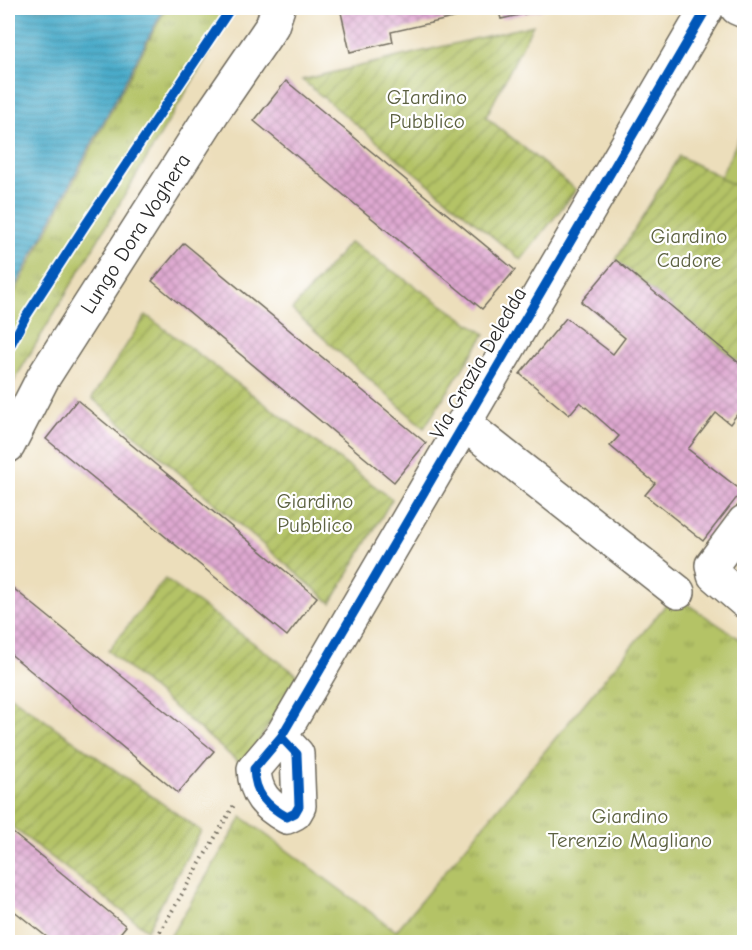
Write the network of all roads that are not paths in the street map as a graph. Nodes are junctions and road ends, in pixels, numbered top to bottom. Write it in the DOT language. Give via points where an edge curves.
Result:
graph roads {
  1 [pos="707,8"];
  2 [pos="737,8"];
  3 [pos="744,11"];
  4 [pos="282,14"];
  5 [pos="463,423"];
  6 [pos="8,446"];
  7 [pos="744,522"];
  8 [pos="678,592"];
  9 [pos="741,598"];
  10 [pos="281,737"];
  1 -- 5 [label="street, Via Grazia Deledda"];
  2 -- 3 [label="street"];
  4 -- 6 [label="street, Lungo Dora Voghera" via="213,112 43,378"];
  5 -- 8 [label="street, Via Grazia Deledda"];
  5 -- 10 [label="street, Via Grazia Deledda"];
  7 -- 9 [label="street" via="712,565 714,575"];
  10 -- 10 [label="street, Via Grazia Deledda" via="254,769 255,783 263,798 287,817 299,806 297,754"];
}
